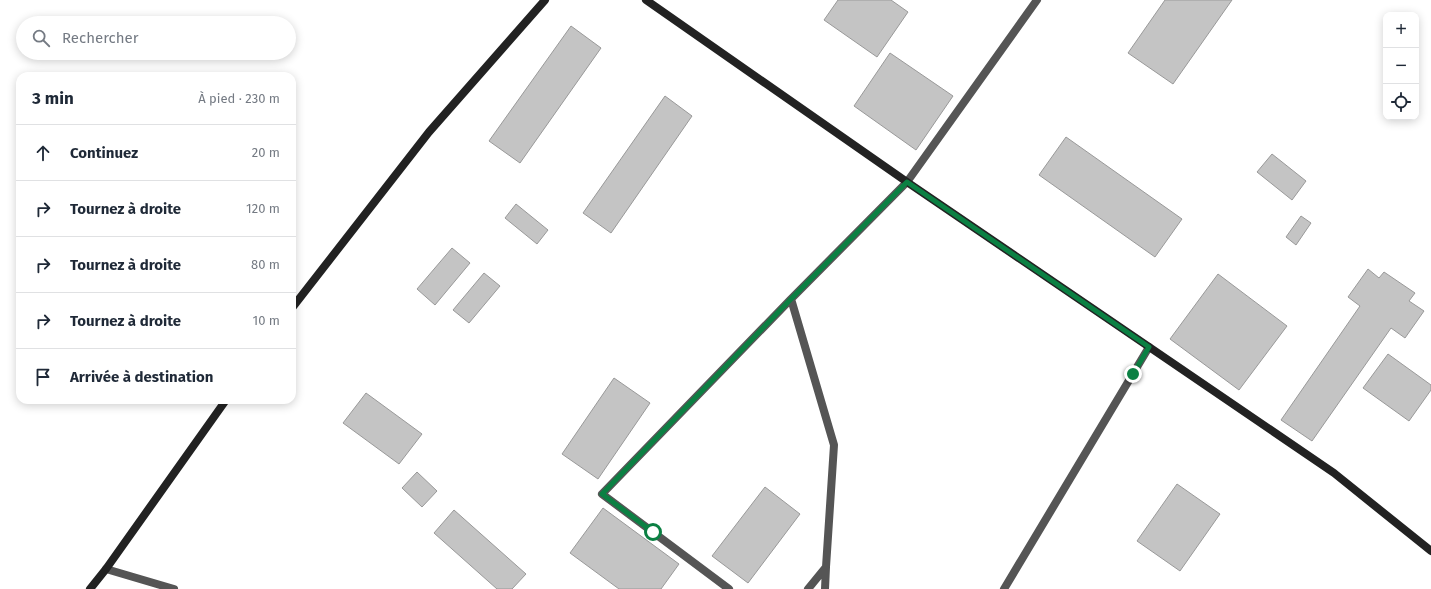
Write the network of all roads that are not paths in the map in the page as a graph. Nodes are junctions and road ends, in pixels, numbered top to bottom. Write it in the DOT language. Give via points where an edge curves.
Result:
graph roads {
  1 [pos="545,0"];
  2 [pos="646,0"];
  3 [pos="1037,0"];
  4 [pos="907,182"];
  5 [pos="791,299"];
  6 [pos="296,303"];
  7 [pos="1149,347"];
  8 [pos="223,404"];
  9 [pos="1431,551"];
  10 [pos="826,567"];
  11 [pos="106,569"];
  12 [pos="90,589"];
  13 [pos="174,589"];
  14 [pos="729,589"];
  15 [pos="808,589"];
  16 [pos="825,589"];
  17 [pos="1004,589"];
  1 -- 6 [label="main road" via="429,132"];
  2 -- 4 [label="main road"];
  3 -- 4 [label="street"];
  4 -- 5 [label="street"];
  4 -- 7 [label="main road"];
  5 -- 10 [label="street" via="834,445"];
  5 -- 14 [label="street" via="602,494"];
  7 -- 9 [label="main road" via="1334,473"];
  7 -- 17 [label="street"];
  8 -- 11 [label="main road"];
  10 -- 15 [label="street"];
  10 -- 16 [label="street"];
  11 -- 12 [label="main road"];
  11 -- 13 [label="street"];
}
